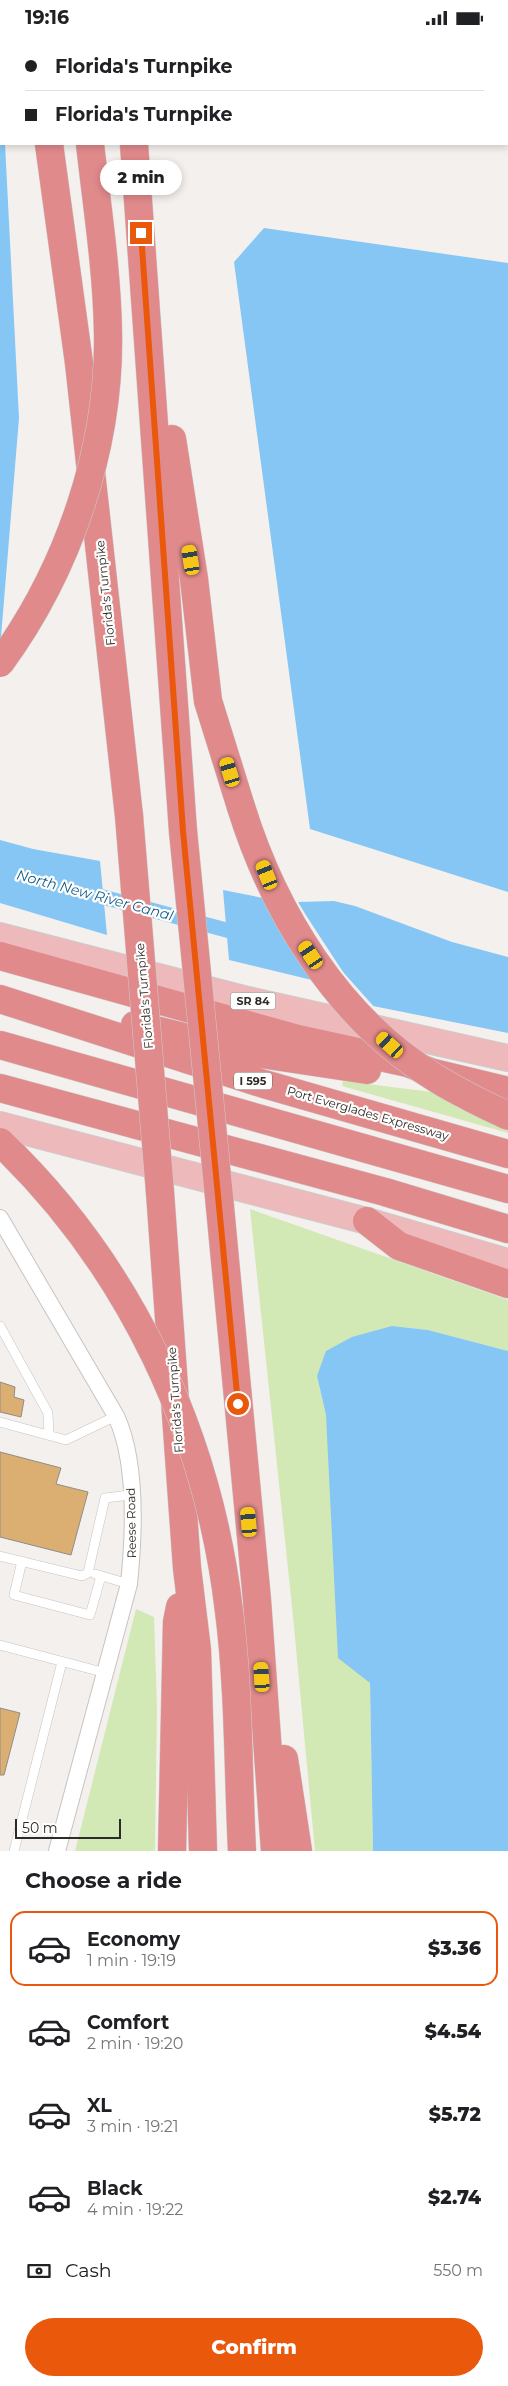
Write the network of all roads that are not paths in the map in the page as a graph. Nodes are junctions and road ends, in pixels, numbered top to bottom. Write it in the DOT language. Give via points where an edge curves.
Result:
graph roads {
  1 [pos="49,145"];
  2 [pos="90,145"];
  3 [pos="134,145"];
  4 [pos="144,269"];
  5 [pos="0,663"];
  6 [pos="0,936"];
  7 [pos="0,956"];
  8 [pos="0,995"];
  9 [pos="0,999"];
  10 [pos="0,1045"];
  11 [pos="508,1058"];
  12 [pos="430,1072"];
  13 [pos="0,1088"];
  14 [pos="508,1091"];
  15 [pos="508,1116"];
  16 [pos="0,1125"];
  17 [pos="0,1142"];
  18 [pos="508,1153"];
  19 [pos="508,1189"];
  20 [pos="366,1221"];
  21 [pos="3,1229"];
  22 [pos="508,1229"];
  23 [pos="508,1263"];
  24 [pos="508,1284"];
  25 [pos="0,1326"];
  26 [pos="116,1417"];
  27 [pos="0,1422"];
  28 [pos="49,1435"];
  29 [pos="130,1495"];
  30 [pos="0,1556"];
  31 [pos="22,1561"];
  32 [pos="187,1568"];
  33 [pos="88,1573"];
  34 [pos="101,1576"];
  35 [pos="130,1584"];
  36 [pos="256,1600"];
  37 [pos="0,1645"];
  38 [pos="62,1662"];
  39 [pos="106,1673"];
  40 [pos="14,1851"];
  41 [pos="57,1851"];
  42 [pos="172,1851"];
  43 [pos="203,1851"];
  44 [pos="242,1851"];
  45 [pos="275,1851"];
  46 [pos="298,1851"];
  1 -- 32 [label="highway, Florida's Turnpike, bridge" via="79,363 129,817"];
  2 -- 5 [label="highway, bridge" via="105,274 108,334 102,416 87,482 70,534 37,608"];
  3 -- 4 [label="highway"];
  4 -- 15 [label="highway, bridge" via="194,579 208,701 241,807 267,875 318,965 352,1008 390,1045 433,1077"];
  4 -- 36 [label="highway, bridge" via="183,831"];
  6 -- 11 [label="main road, SR 84" via="248,1000"];
  7 -- 12 [label="highway" via="298,1039 408,1063"];
  8 -- 12 [label="highway" via="274,1057 398,1074"];
  9 -- 18 [label="highway, Port Everglades Expressway / I 595" via="264,1084"];
  10 -- 19 [label="highway"];
  12 -- 14 [label="highway"];
  13 -- 22 [label="highway" via="385,1192"];
  16 -- 20 [label="main road"];
  17 -- 44 [label="highway, bridge" via="81,1233 114,1282 144,1331 188,1432 216,1526 229,1611"];
  20 -- 23 [label="main road"];
  20 -- 24 [label="highway" via="399,1246"];
  21 -- 26 [label="street, Reese Road"];
  25 -- 28 [label="lane" via="48,1413"];
  26 -- 28 [label="lane" via="66,1440"];
  26 -- 29 [label="street, Reese Road" via="125,1441"];
  27 -- 28 [label="lane"];
  29 -- 33 [label="lane" via="105,1498"];
  29 -- 35 [label="street, Reese Road"];
  30 -- 31 [label="lane"];
  31 -- 33 [label="lane" via="82,1576"];
  31 -- 34 [label="lane" via="14,1595 90,1615"];
  32 -- 42 [label="highway" via="177,1622"];
  32 -- 43 [label="highway, Florida's Turnpike" via="197,1650"];
  33 -- 34 [label="lane"];
  34 -- 35 [label="lane"];
  35 -- 39 [label="street, Reese Road"];
  36 -- 45 [label="highway"];
  36 -- 46 [label="highway"];
  37 -- 38 [label="lane"];
  38 -- 39 [label="lane"];
  38 -- 40 [label="lane"];
  39 -- 41 [label="street, Reese Road"];
}
